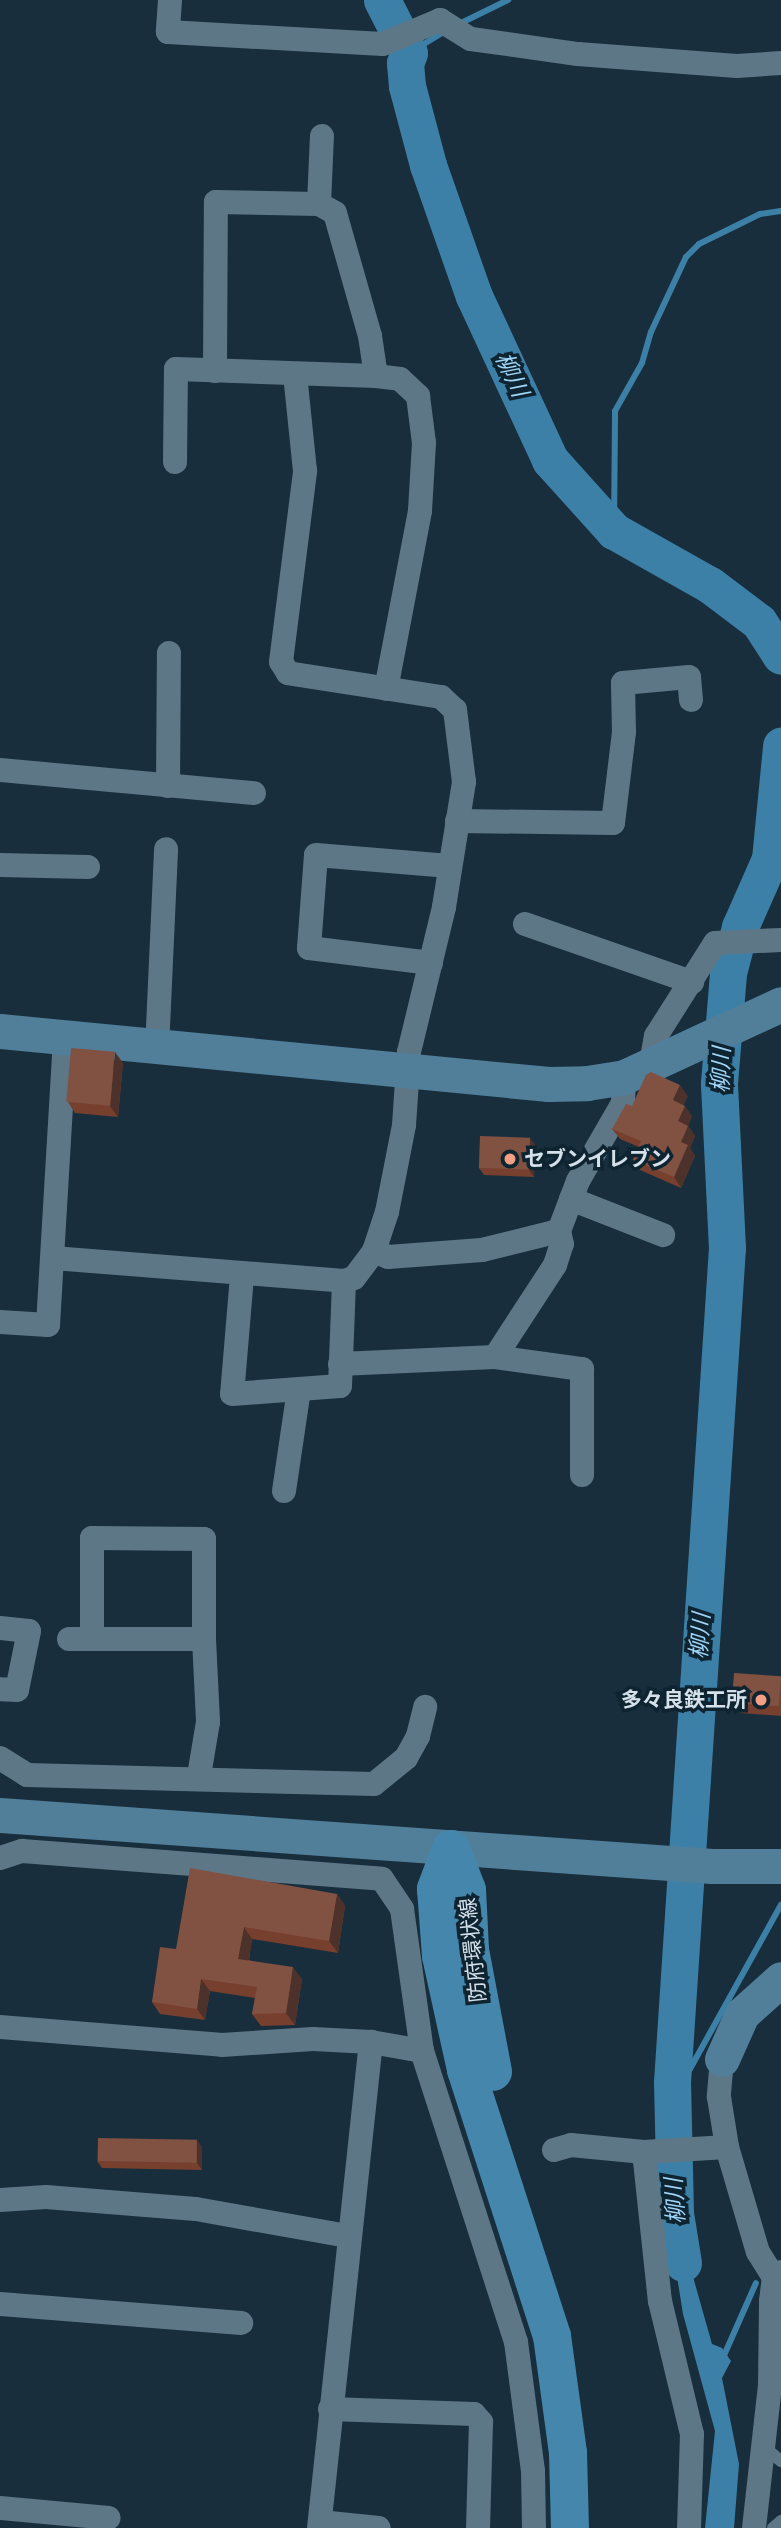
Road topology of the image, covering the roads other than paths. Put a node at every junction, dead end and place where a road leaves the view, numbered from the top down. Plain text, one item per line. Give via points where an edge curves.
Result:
1 (170, 0) edge
2 (444, 19) edge
3 (781, 63) edge
4 (322, 136) dead end
5 (319, 204) junction
6 (215, 371) junction
7 (295, 375) junction
8 (376, 376) junction
9 (175, 462) dead end
10 (169, 653) dead end
11 (386, 689) junction
12 (691, 700) dead end
13 (0, 769) edge
14 (168, 786) junction
15 (254, 793) dead end
16 (457, 821) junction
17 (166, 849) dead end
18 (0, 865) edge
19 (450, 866) junction
20 (88, 867) dead end
21 (525, 924) dead end
22 (769, 940) edge
23 (431, 963) junction
24 (692, 982) junction
25 (781, 1004) edge
26 (0, 1031) edge
27 (65, 1038) junction
28 (157, 1049) junction
29 (638, 1070) junction
30 (407, 1071) junction
31 (572, 1199) junction
32 (559, 1231) junction
33 (663, 1235) dead end
34 (374, 1251) junction
35 (53, 1258) junction
36 (242, 1276) junction
37 (344, 1282) junction
38 (0, 1322) edge
39 (495, 1357) junction
40 (340, 1364) junction
41 (299, 1389) junction
42 (582, 1475) dead end
43 (284, 1491) dead end
44 (0, 1628) edge
45 (204, 1639) junction
46 (0, 1689) edge
47 (425, 1707) dead end
48 (0, 1758) edge
49 (199, 1776) junction
50 (0, 1815) edge
51 (452, 1849) junction
52 (0, 1858) edge
53 (781, 1866) edge
54 (781, 1979) edge
55 (0, 2026) edge
56 (371, 2042) junction
57 (422, 2051) junction
58 (722, 2059) joint
59 (727, 2147) junction
60 (554, 2150) dead end
61 (648, 2152) junction
62 (0, 2200) edge
63 (348, 2236) junction
64 (778, 2275) edge
65 (0, 2304) edge
66 (241, 2323) dead end
67 (330, 2409) junction
68 (773, 2455) edge
69 (0, 2508) edge
70 (109, 2518) dead end
71 (781, 2521) edge
72 (319, 2525) edge
73 (379, 2528) edge
74 (478, 2528) edge
75 (534, 2528) edge
76 (570, 2528) edge
77 (594, 2528) edge
78 (689, 2528) edge
79 (754, 2528) edge
80 (773, 2528) edge

1 - 2 street via 168,32 383,44
2 - 3 street via 578,54 737,66
4 - 5 street
5 - 6 street via 216,202
5 - 8 street via 335,213 370,336
6 - 7 street
6 - 9 street via 176,369
7 - 8 street
7 - 11 street via 305,471 281,662 288,673
8 - 11 street via 400,379 418,396 424,443 420,511
10 - 14 street
11 - 16 street via 441,697 455,709 464,763
12 - 16 street via 689,677 623,683 624,732 613,823
13 - 14 street
14 - 15 street
16 - 19 street
17 - 28 street
18 - 20 street
19 - 23 street
19 - 23 street via 316,855 309,948
21 - 24 street
22 - 24 street via 715,943
23 - 30 street
24 - 29 street
25 - 29 street
26 - 27 street
27 - 28 street
27 - 35 street
28 - 30 street
29 - 30 street via 548,1084
29 - 31 street
30 - 34 street via 404,1125 387,1212
31 - 32 street
31 - 33 street
32 - 34 street via 482,1250 388,1257
32 - 39 street via 562,1244 555,1265
34 - 37 street via 354,1278
35 - 36 street
35 - 38 street via 48,1325
36 - 37 street
36 - 41 street via 232,1394
37 - 40 street
39 - 40 street
39 - 42 street via 582,1369
40 - 41 street via 340,1385
41 - 43 street
44 - 46 street via 29,1631 17,1690
45 - 45 street via 81,1639 92,1538 204,1539
45 - 49 street via 208,1722
47 - 49 street via 418,1735 405,1758 374,1784
48 - 49 street via 27,1775
50 - 51 street
51 - 53 street via 712,1866
51 - 76 main road, 防府環状線 via 436,1889 440,1956 466,2070 552,2336 564,2407
51 - 77 main road, 防府環状線 via 467,1890 470,1950 491,2066 577,2330 593,2450
52 - 57 street via 35,1852 382,1879 402,1909
54 - 58 street via 743,2014
55 - 56 street via 222,2045 313,2039
56 - 57 street
56 - 63 street
57 - 75 street via 516,2342 533,2471
58 - 59 street via 719,2097
59 - 61 street
59 - 64 street via 758,2252
60 - 61 street via 571,2145
61 - 78 street via 660,2301 692,2434
62 - 63 street via 46,2197 196,2209
63 - 67 street
64 - 68 street
65 - 66 street
67 - 72 street
67 - 74 street via 474,2414 481,2422
68 - 79 street
69 - 70 street
71 - 80 lane
72 - 73 street

